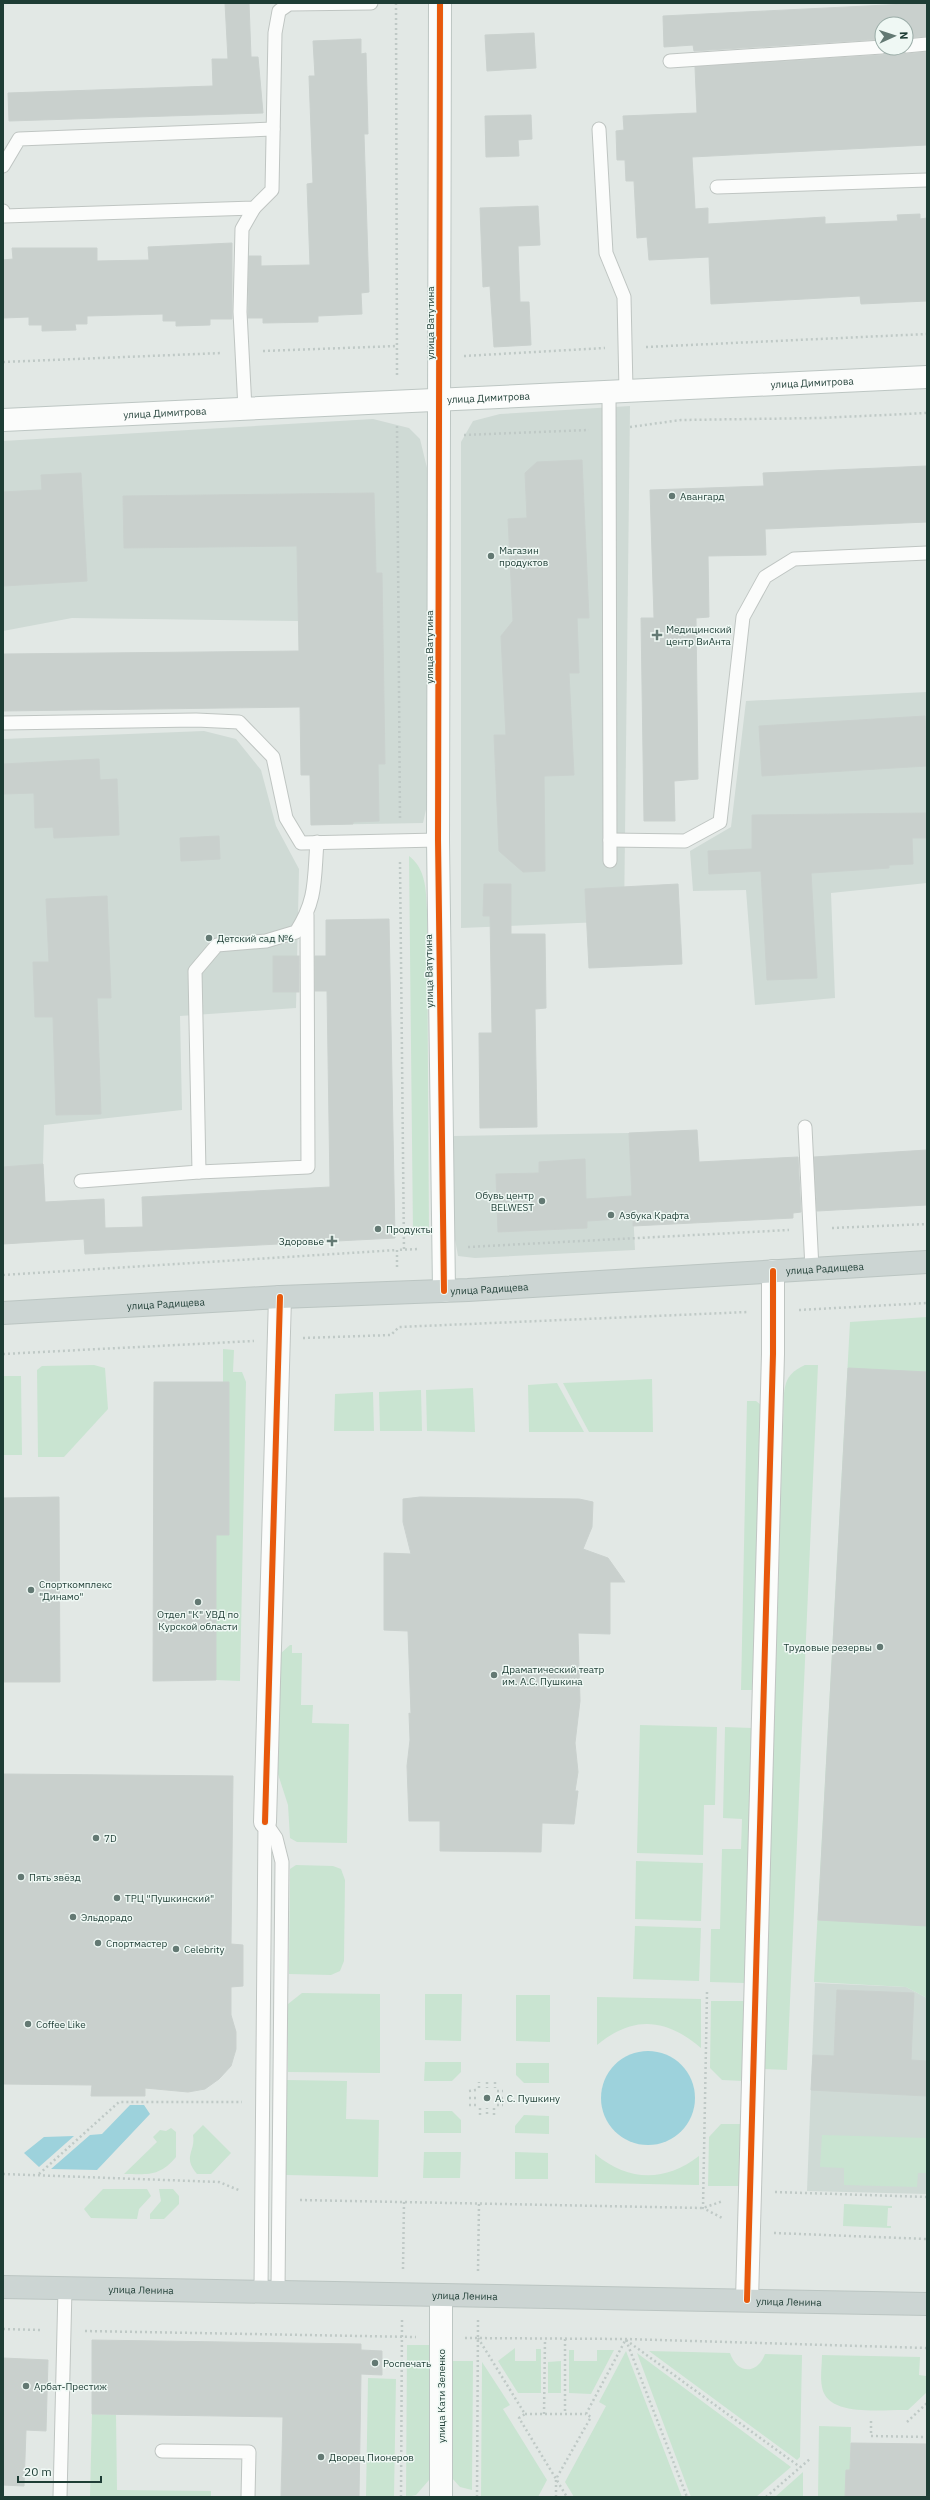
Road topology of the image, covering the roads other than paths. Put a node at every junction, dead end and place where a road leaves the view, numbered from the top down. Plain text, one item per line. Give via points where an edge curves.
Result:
1 (371, 3) edge
2 (440, 3) edge
3 (927, 44) edge
4 (914, 45) edge
5 (874, 48) edge
6 (670, 62) dead end
7 (273, 129) junction
8 (599, 129) dead end
9 (3, 166) edge
10 (927, 180) edge
11 (717, 187) dead end
12 (254, 208) junction
13 (3, 211) edge
14 (927, 377) edge
15 (618, 390) junction
16 (440, 399) junction
17 (245, 409) junction
18 (3, 420) edge
19 (927, 552) edge
20 (3, 723) edge
21 (438, 840) junction
22 (610, 840) junction
23 (317, 842) junction
24 (610, 861) dead end
25 (307, 915) junction
26 (805, 1127) dead end
27 (199, 1172) junction
28 (81, 1181) dead end
29 (927, 1262) edge
30 (812, 1269) junction
31 (773, 1271) junction
32 (444, 1291) junction
33 (280, 1297) junction
34 (3, 1313) edge
35 (265, 1822) junction
36 (3, 2287) edge
37 (65, 2288) junction
38 (270, 2291) junction
39 (441, 2295) junction
40 (747, 2300) junction
41 (927, 2304) edge
42 (162, 2451) dead end
43 (60, 2497) edge
44 (248, 2497) edge
45 (441, 2497) edge

1 - 7 lane via 289,4 279,11 275,33
2 - 16 street, улица Ватутина
3 - 4 lane
5 - 6 lane
7 - 9 lane via 19,139
7 - 12 lane via 272,190
8 - 15 lane via 606,253 624,297 625,346
10 - 11 lane
12 - 13 lane via 4,216
12 - 17 lane via 242,229 240,312
14 - 15 street, улица Димитрова
15 - 16 street, улица Димитрова
15 - 22 lane via 610,429
16 - 17 street, улица Димитрова
16 - 21 street, улица Ватутина
17 - 18 street, улица Димитрова
19 - 22 lane via 794,559 764,576 743,617 720,822 684,841
20 - 23 lane via 196,720 239,722 273,757 286,818 301,843
21 - 23 lane
21 - 32 street, улица Ватутина
22 - 24 lane
23 - 25 lane via 313,898
25 - 27 lane via 296,932 266,941 217,945 195,971
25 - 27 lane via 308,1167
26 - 30 lane
27 - 28 lane
29 - 30 main road, улица Радищева
30 - 31 main road, улица Радищева
31 - 32 main road, улица Радищева
31 - 40 street
32 - 33 main road, улица Радищева
33 - 34 main road, улица Радищева
33 - 35 street
35 - 38 lane via 262,2200
35 - 38 lane via 276,1838 282,1862 279,2200
36 - 37 main road, улица Ленина
37 - 38 main road, улица Ленина
37 - 43 lane
38 - 39 main road, улица Ленина
39 - 40 main road, улица Ленина
39 - 45 street, улица Кати Зеленко
40 - 41 main road, улица Ленина
42 - 44 lane via 249,2452

